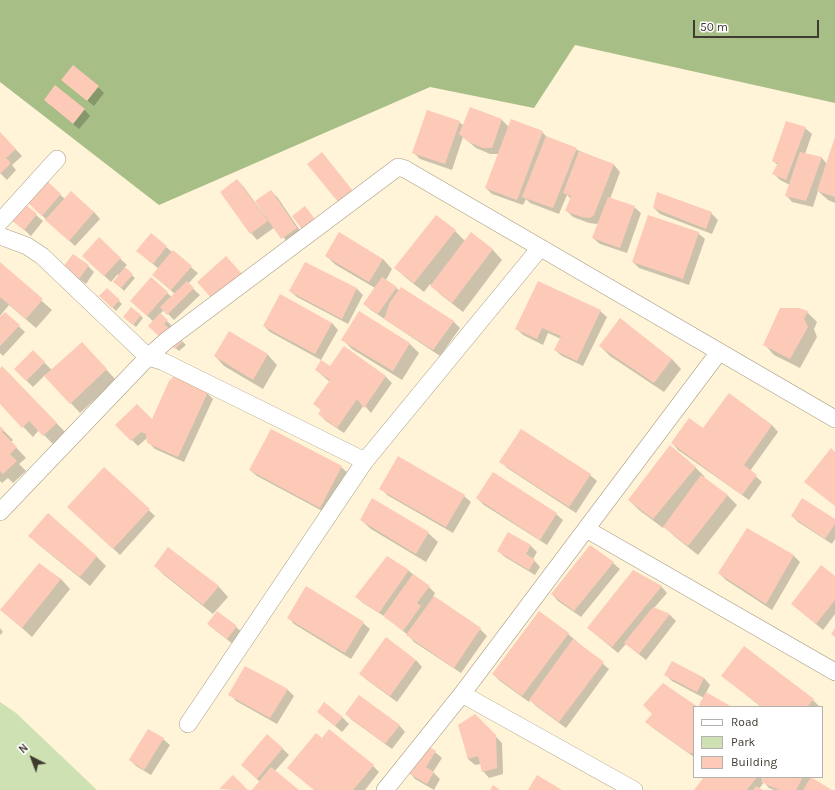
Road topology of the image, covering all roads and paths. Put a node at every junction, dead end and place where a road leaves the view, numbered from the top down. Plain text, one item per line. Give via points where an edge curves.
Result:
1 (57, 159) dead end
2 (0, 222) edge
3 (0, 236) edge
4 (540, 248) junction
5 (720, 352) junction
6 (148, 357) junction
7 (835, 419) edge
8 (365, 461) junction
9 (0, 512) edge
10 (586, 529) junction
11 (835, 672) edge
12 (462, 694) junction
13 (188, 724) dead end
14 (385, 790) edge
15 (634, 790) edge

1 - 2 street
3 - 6 street via 27,246 42,256
4 - 5 street
4 - 6 street via 406,169 398,167
4 - 8 street
5 - 7 street
5 - 10 street
6 - 8 street via 164,362
6 - 9 street
8 - 13 street
10 - 11 street
10 - 12 street
12 - 14 street
12 - 15 street

